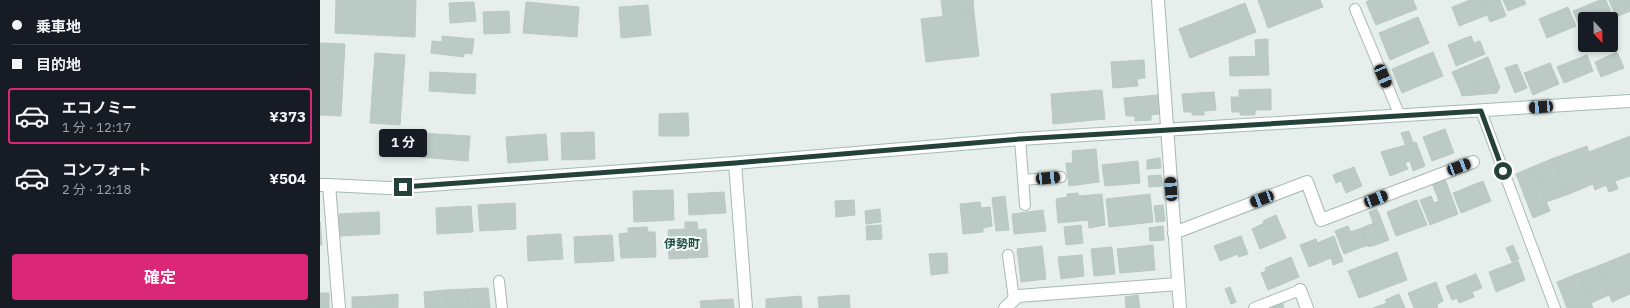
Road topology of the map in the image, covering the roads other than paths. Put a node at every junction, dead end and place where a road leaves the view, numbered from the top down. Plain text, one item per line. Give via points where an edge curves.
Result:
1 (1158, 0) edge
2 (1355, 9) dead end
3 (1630, 101) edge
4 (1481, 111) junction
5 (1400, 116) junction
6 (1167, 130) junction
7 (1020, 139) junction
8 (1473, 162) dead end
9 (735, 163) junction
10 (1061, 177) dead end
11 (1023, 180) junction
12 (325, 185) edge
13 (1025, 205) dead end
14 (1174, 233) junction
15 (1008, 255) dead end
16 (499, 281) dead end
17 (1178, 284) junction
18 (1300, 290) joint
19 (1010, 304) edge
20 (338, 308) edge
21 (502, 308) edge
22 (746, 308) edge
23 (1180, 308) edge
24 (1254, 308) edge
25 (1307, 308) edge
26 (1555, 308) edge

1 - 6 street
2 - 5 lane
3 - 4 street
4 - 5 street
4 - 26 lane
5 - 6 street
6 - 7 street
6 - 14 street
7 - 9 street
7 - 11 lane
8 - 14 street via 1321,220 1307,182
9 - 12 street via 388,188
9 - 22 street
10 - 11 lane
11 - 13 lane
12 - 20 street
14 - 17 street
15 - 19 lane
16 - 21 lane
17 - 19 street via 1018,296
17 - 23 street
18 - 24 lane
18 - 25 street

